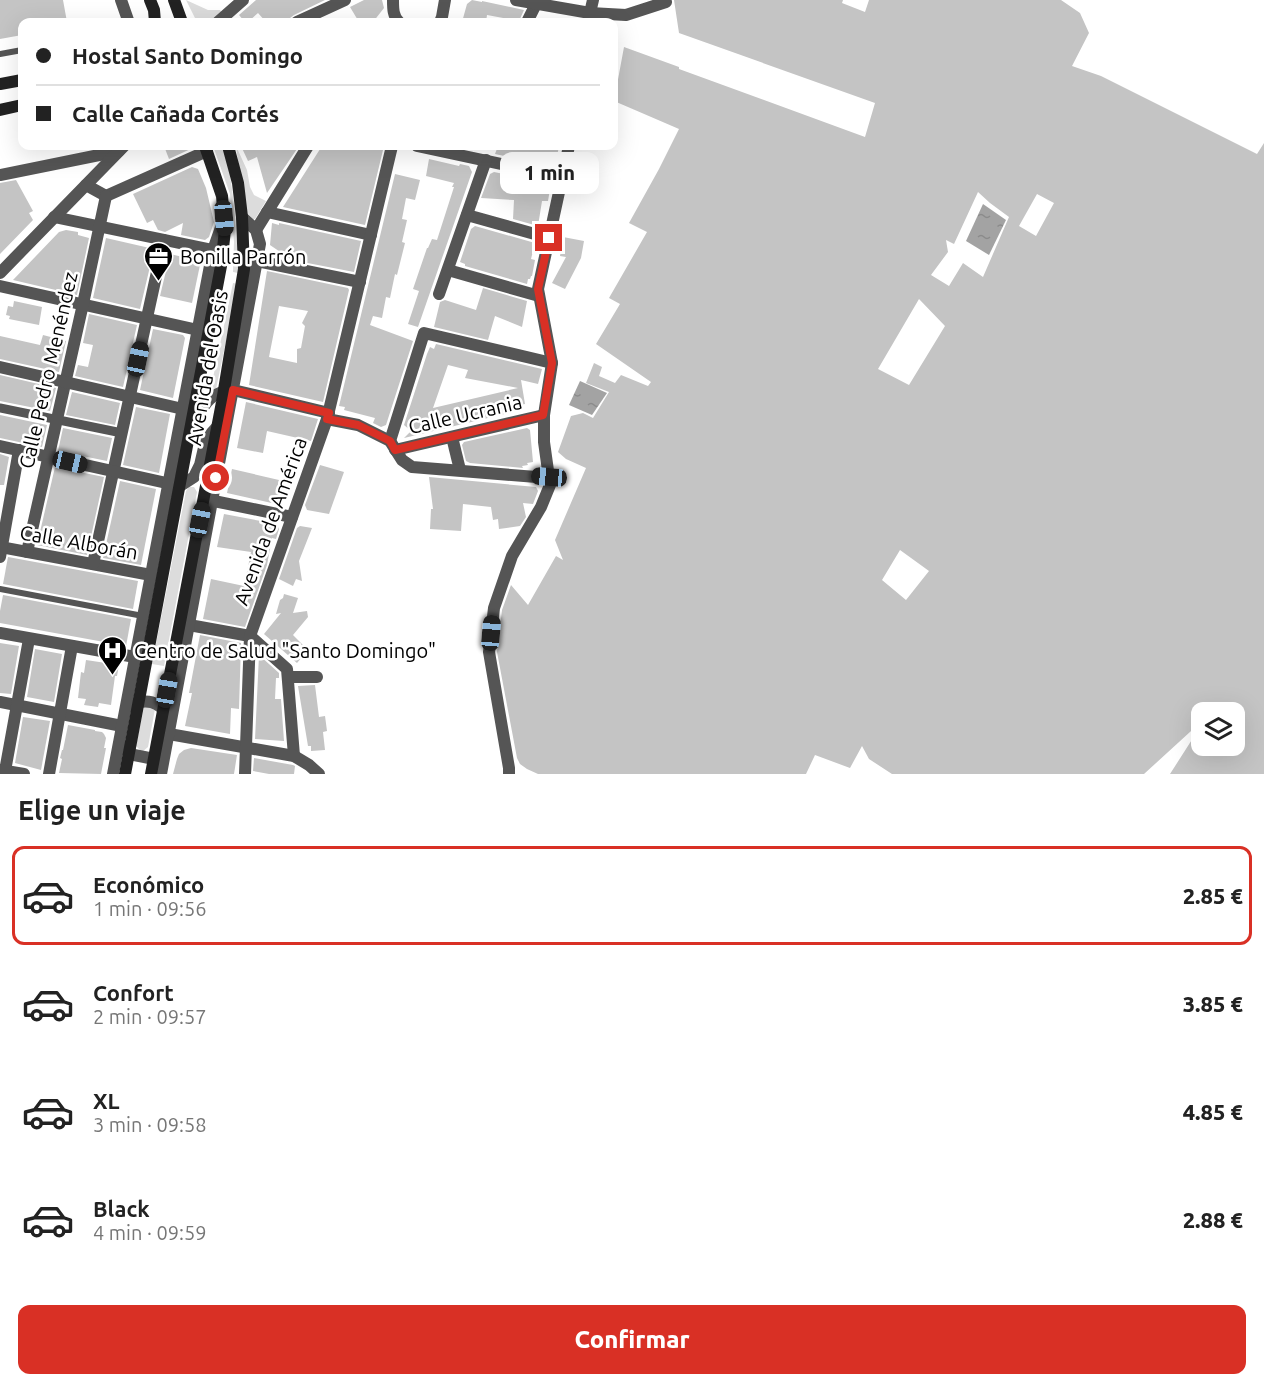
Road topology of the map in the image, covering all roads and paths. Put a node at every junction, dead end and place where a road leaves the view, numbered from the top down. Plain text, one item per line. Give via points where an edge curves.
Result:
1 (121, 0) edge
2 (174, 0) edge
3 (243, 0) edge
4 (345, 0) edge
5 (393, 0) edge
6 (445, 0) edge
7 (593, 0) edge
8 (525, 1) edge
9 (666, 2) dead end
10 (127, 18) edge
11 (181, 18) edge
12 (223, 18) edge
13 (306, 18) edge
14 (393, 18) edge
15 (442, 18) edge
16 (527, 18) edge
17 (589, 18) edge
18 (18, 51) edge
19 (0, 54) edge
20 (18, 81) edge
21 (0, 84) edge
22 (18, 106) edge
23 (0, 110) edge
24 (113, 150) edge
25 (120, 150) edge
26 (202, 150) edge
27 (207, 150) edge
28 (229, 150) edge
29 (306, 150) edge
30 (392, 150) edge
31 (462, 150) edge
32 (568, 150) edge
33 (486, 160) junction
34 (0, 174) edge
35 (562, 177) junction
36 (86, 185) junction
37 (106, 196) junction
38 (267, 212) junction
39 (467, 215) junction
40 (54, 217) junction
41 (242, 217) junction
42 (224, 218) junction
43 (100, 227) junction
44 (256, 230) junction
45 (371, 235) junction
46 (549, 238) junction
47 (164, 240) junction
48 (213, 250) junction
49 (257, 261) junction
50 (244, 269) junction
51 (448, 270) junction
52 (0, 273) edge
53 (360, 282) junction
54 (0, 286) edge
55 (439, 294) dead end
56 (539, 296) junction
57 (83, 304) junction
58 (147, 319) junction
59 (198, 330) junction
60 (552, 363) junction
61 (0, 367) edge
62 (66, 382) junction
63 (229, 390) junction
64 (130, 396) junction
65 (0, 408) edge
66 (183, 409) junction
67 (543, 415) junction
68 (328, 416) junction
69 (57, 420) junction
70 (217, 427) junction
71 (190, 429) junction
72 (122, 433) junction
73 (452, 437) junction
74 (393, 445) junction
75 (0, 446) edge
76 (19, 450) junction
77 (49, 457) junction
78 (460, 470) junction
79 (113, 471) junction
80 (550, 481) junction
81 (174, 485) junction
82 (208, 500) junction
83 (292, 517) junction
84 (1, 551) edge
85 (27, 552) junction
86 (93, 564) junction
87 (151, 575) junction
88 (0, 589) edge
89 (143, 616) junction
90 (189, 625) junction
91 (0, 633) edge
92 (250, 636) junction
93 (29, 639) junction
94 (72, 646) junction
95 (135, 657) junction
96 (288, 677) junction
97 (317, 677) dead end
98 (139, 701) junction
99 (0, 702) edge
100 (17, 706) junction
101 (126, 706) junction
102 (164, 709) junction
103 (60, 714) junction
104 (171, 720) junction
105 (122, 726) junction
106 (169, 734) junction
107 (120, 740) junction
108 (247, 747) junction
109 (165, 751) junction
110 (129, 754) junction
111 (294, 756) junction
112 (154, 759) junction
113 (2, 770) edge
114 (24, 774) edge
115 (49, 774) edge
116 (113, 774) edge
117 (125, 774) edge
118 (151, 774) edge
119 (161, 774) edge
120 (245, 774) edge
121 (319, 774) edge
122 (508, 774) edge

1 - 10 street
2 - 11 main road
3 - 12 street
4 - 13 street
5 - 14 street
6 - 15 street
7 - 17 street
8 - 16 street
8 - 17 street
9 - 17 street via 626,15
18 - 19 lane
20 - 21 main road
22 - 23 main road
24 - 34 street
25 - 36 street
26 - 37 street
27 - 42 main road, Avenida del Oasis via 222,196
28 - 41 main road, Avenida del Oasis
29 - 38 street
30 - 45 street, Avenida de América
31 - 33 street
32 - 35 street
33 - 35 street
33 - 39 street
35 - 46 street
36 - 37 street
36 - 40 street
37 - 43 street, Calle Pedro Menéndez
38 - 44 street
38 - 45 street
39 - 46 street
39 - 51 street
40 - 43 street
40 - 52 street
41 - 44 street
41 - 50 main road, Avenida del Oasis
42 - 48 street, Avenida del Oasis
42 - 71 main road, Avenida del Oasis via 221,266
43 - 47 street
43 - 57 street, Calle Pedro Menéndez
44 - 49 street, Avenida del Oasis via 260,244
45 - 53 street, Avenida de América
46 - 56 street
47 - 48 street
47 - 58 street
48 - 59 street, Avenida del Oasis
49 - 50 street
49 - 53 street
49 - 63 street, Avenida del Oasis
50 - 63 main road, Avenida del Oasis
51 - 55 street
51 - 56 street
53 - 68 street, Avenida de América
54 - 57 street
56 - 60 street
57 - 58 street
57 - 62 street, Calle Pedro Menéndez
58 - 59 street
58 - 64 street
59 - 66 street, Avenida del Oasis
60 - 67 street
60 - 74 street via 424,333
61 - 62 street
62 - 64 street
62 - 69 street, Calle Pedro Menéndez
63 - 68 street
63 - 70 main road, Avenida del Oasis
63 - 71 street via 210,397
63 - 82 street, Avenida del Oasis
64 - 66 street
64 - 72 street
65 - 69 street
66 - 81 street, Avenida del Oasis
67 - 73 street, Calle Ucrania
67 - 80 street
68 - 74 street via 358,425
68 - 83 street, Avenida de América
69 - 72 street
69 - 77 street, Calle Pedro Menéndez
70 - 81 street via 206,439 194,477
70 - 82 main road, Avenida del Oasis
71 - 81 main road, Avenida del Oasis
72 - 79 street
73 - 74 street, Calle Ucrania
73 - 78 street
74 - 78 street via 412,467
75 - 76 street
76 - 77 street
76 - 84 street
77 - 79 street
77 - 85 street, Calle Pedro Menéndez
78 - 80 street
79 - 81 street
79 - 86 street
80 - 122 street via 541,507 512,556 494,608 489,652
81 - 87 street, Avenida del Oasis
81 - 98 main road, Avenida del Oasis
82 - 83 street
82 - 90 street, Avenida del Oasis
82 - 102 main road, Avenida del Oasis
83 - 92 street, Avenida de América
84 - 85 street, Calle Alborán
85 - 86 street, Calle Alborán
86 - 87 street, Calle Alborán
87 - 89 street, Avenida del Oasis
88 - 89 lane
89 - 95 street, Avenida del Oasis
90 - 92 street
90 - 104 street, Avenida del Oasis
91 - 93 street
92 - 96 street via 287,669
92 - 108 street, Avenida de América
93 - 94 street
93 - 100 street
94 - 95 street
94 - 103 street
95 - 101 street, Avenida del Oasis
96 - 97 street
96 - 111 street
98 - 101 street
98 - 102 street via 154,702
98 - 110 main road, Avenida del Oasis
99 - 100 street
100 - 103 street
100 - 113 street
101 - 105 street, Avenida del Oasis
102 - 104 street
102 - 112 main road, Avenida del Oasis
103 - 105 street
103 - 115 street
104 - 106 street, Avenida del Oasis
105 - 107 street, Avenida del Oasis
106 - 108 street
106 - 109 street, Avenida del Oasis
107 - 110 street
107 - 116 street, Avenida del Oasis
108 - 111 street
108 - 120 street, Avenida de América
109 - 112 street
109 - 119 street, Avenida del Oasis
110 - 112 street
110 - 117 main road, Avenida del Oasis
111 - 121 street
112 - 118 main road, Avenida del Oasis
113 - 114 street

